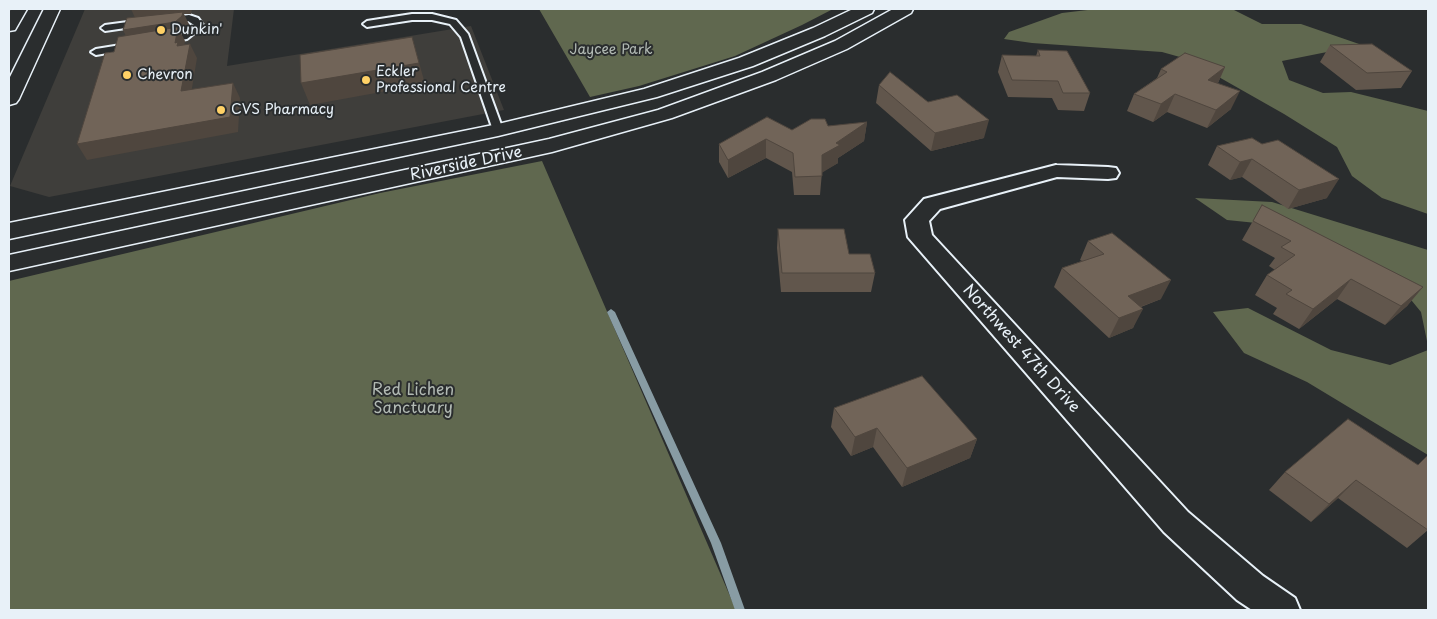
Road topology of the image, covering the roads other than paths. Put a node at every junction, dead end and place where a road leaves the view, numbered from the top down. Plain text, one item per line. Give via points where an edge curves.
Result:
1 (19, 9) edge
2 (52, 9) edge
3 (866, 9) edge
4 (905, 9) edge
5 (162, 21) edge
6 (152, 22) edge
7 (367, 24) dead end
8 (9, 26) edge
9 (105, 28) dead end
10 (157, 42) edge
11 (139, 45) edge
12 (96, 52) dead end
13 (9, 99) edge
14 (498, 130) junction
15 (1108, 173) dead end
16 (9, 231) edge
17 (9, 263) edge
18 (1282, 610) edge

1 - 8 street
2 - 13 street
3 - 14 street, Riverside Drive via 746,62 650,93
4 - 17 street, Riverside Drive via 841,45 769,76 665,114 552,145
5 - 10 lane via 189,18 199,25 184,37
6 - 9 lane
7 - 14 lane via 412,17 453,22 465,36
11 - 12 lane
14 - 16 street, Riverside Drive
15 - 18 street, Northwest 47th Drive via 1056,171 932,204 917,220 920,237 1176,522 1250,588

